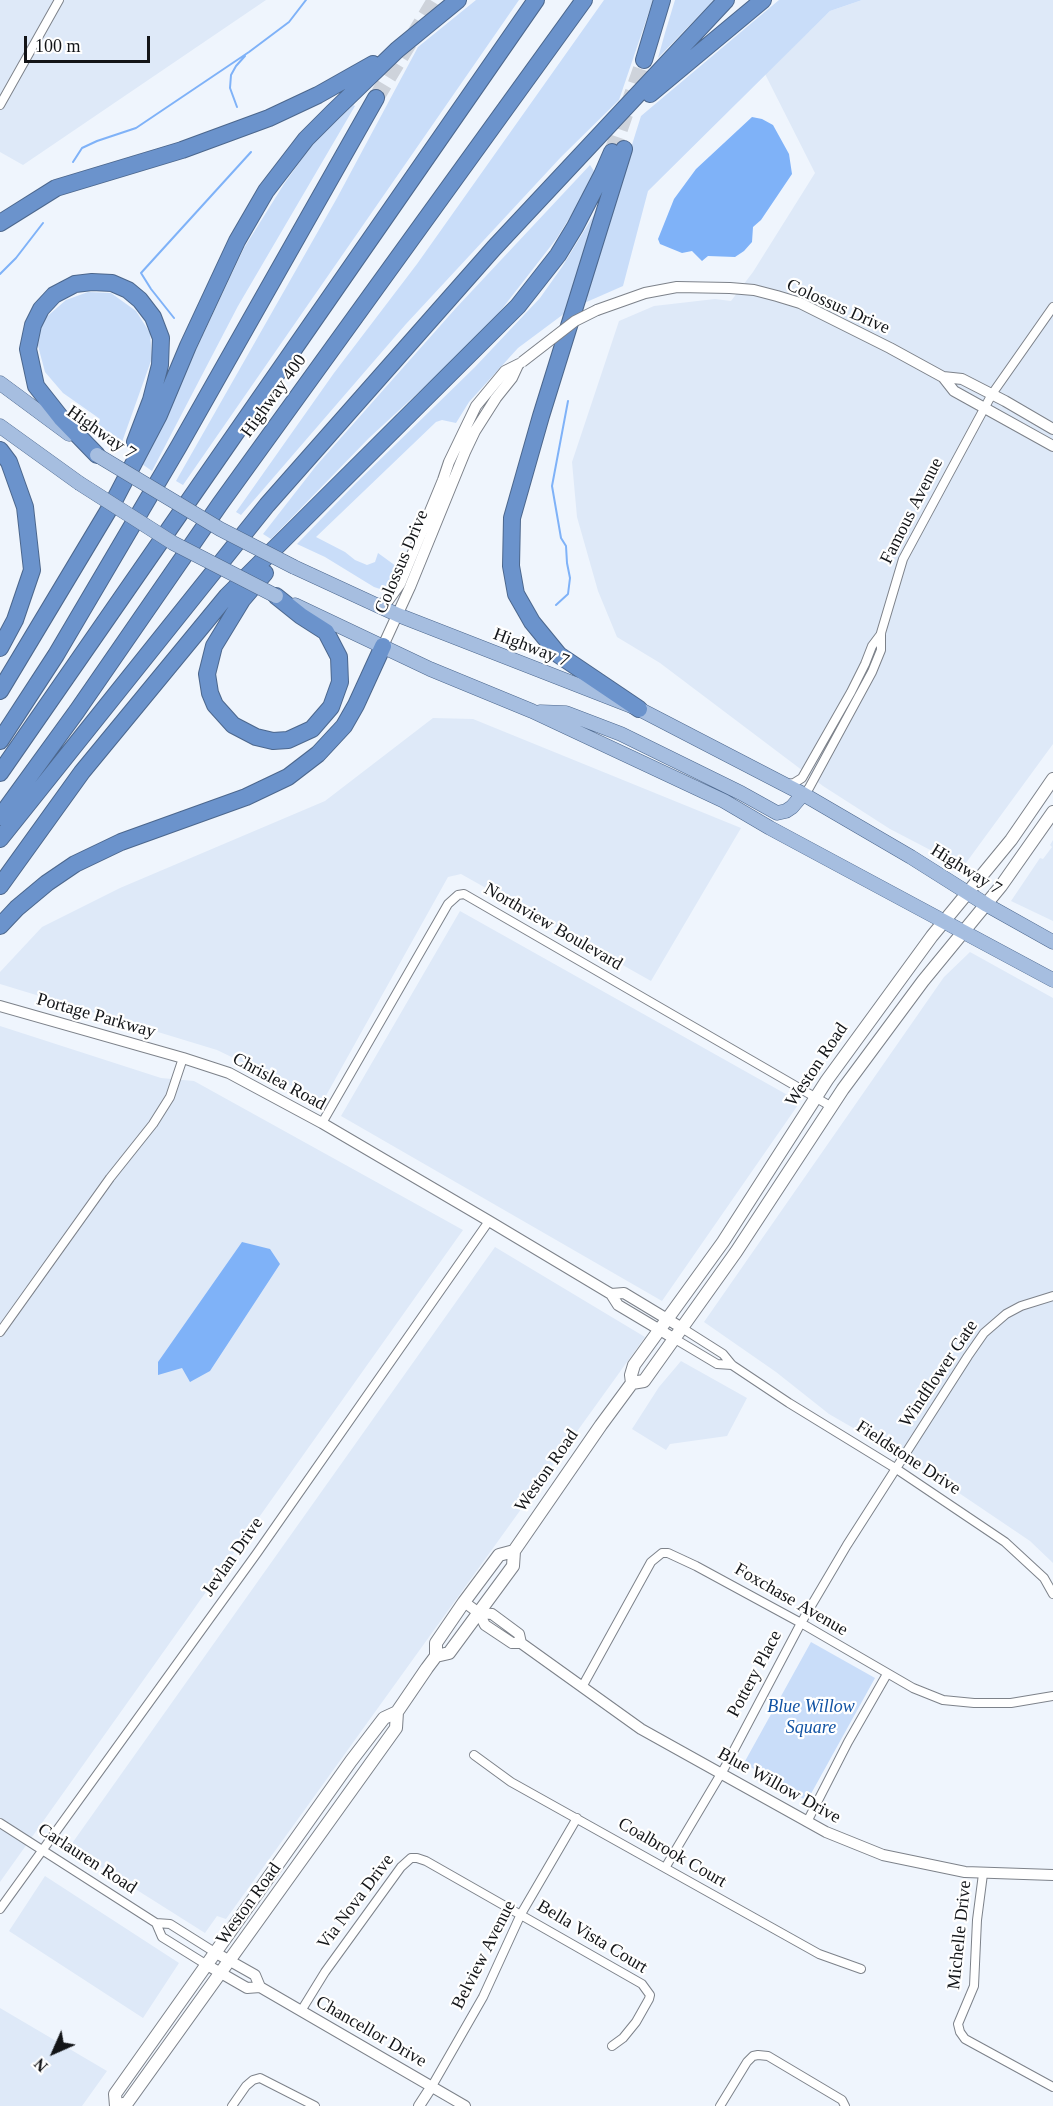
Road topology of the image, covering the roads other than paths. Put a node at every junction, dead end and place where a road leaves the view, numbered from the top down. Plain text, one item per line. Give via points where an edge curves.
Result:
1 (59, 0) edge
2 (458, 0) edge
3 (536, 0) edge
4 (584, 0) edge
5 (662, 0) edge
6 (726, 0) edge
7 (763, 0) edge
8 (397, 50) junction
9 (644, 60) tunnel mouth
10 (376, 98) tunnel mouth
11 (0, 105) edge
12 (597, 140) junction
13 (0, 223) edge
14 (1053, 307) edge
15 (943, 377) junction
16 (0, 383) edge
17 (992, 394) junction
18 (984, 407) junction
19 (0, 426) edge
20 (1053, 429) edge
21 (1053, 446) edge
22 (0, 450) edge
23 (97, 455) junction
24 (114, 501) junction
25 (299, 523) junction
26 (405, 585) junction
27 (276, 596) junction
28 (377, 605) junction
29 (398, 615) junction
30 (881, 633) junction
31 (383, 646) junction
32 (0, 648) edge
33 (0, 691) edge
34 (639, 709) junction
35 (532, 711) junction
36 (0, 741) edge
37 (0, 773) edge
38 (1053, 779) edge
39 (784, 784) junction
40 (803, 794) junction
41 (1053, 812) edge
42 (0, 817) edge
43 (0, 839) edge
44 (0, 886) edge
45 (968, 893) junction
46 (987, 905) junction
47 (945, 921) junction
48 (0, 926) edge
49 (965, 931) junction
50 (1053, 942) edge
51 (1053, 980) edge
52 (0, 1006) edge
53 (183, 1058) junction
54 (816, 1098) junction
55 (832, 1107) junction
56 (322, 1123) junction
57 (489, 1221) junction
58 (1053, 1296) edge
59 (662, 1324) junction
60 (0, 1332) edge
61 (678, 1333) junction
62 (732, 1365) junction
63 (632, 1383) junction
64 (896, 1468) junction
65 (514, 1551) junction
66 (1053, 1594) edge
67 (464, 1602) junction
68 (479, 1613) junction
69 (801, 1623) junction
70 (436, 1656) junction
71 (887, 1674) junction
72 (582, 1687) junction
73 (1053, 1696) edge
74 (397, 1712) junction
75 (474, 1755) dead end
76 (720, 1773) junction
77 (577, 1818) junction
78 (0, 1822) edge
79 (807, 1822) junction
80 (42, 1850) junction
81 (665, 1868) junction
82 (983, 1874) junction
83 (1053, 1875) edge
84 (0, 1909) edge
85 (521, 1914) junction
86 (156, 1923) junction
87 (216, 1953) junction
88 (230, 1960) junction
89 (207, 1965) junction
90 (861, 1969) dead end
91 (221, 1972) junction
92 (260, 1987) junction
93 (302, 2011) junction
94 (612, 2046) dead end
95 (432, 2086) junction
96 (1053, 2087) edge
97 (116, 2106) edge
98 (232, 2106) edge
99 (315, 2106) edge
100 (419, 2106) edge
101 (465, 2106) edge
102 (720, 2106) edge
103 (845, 2106) edge

1 - 11 street
2 - 8 highway
3 - 37 highway, Highway 400
4 - 42 highway, Highway 400 via 220,504
5 - 9 highway
6 - 12 highway
7 - 12 highway
8 - 13 highway via 269,118 182,150 56,188
8 - 24 highway via 306,138 266,191 237,241 159,415
10 - 36 highway via 174,456 56,656
12 - 43 highway via 494,248 267,505
14 - 17 street
15 - 17 street, Colossus Drive via 962,379
15 - 18 street, Colossus Drive via 954,391
15 - 26 street, Colossus Drive, bridge via 808,307 754,291 677,287 645,293 597,310 575,321 520,363 475,431
16 - 23 main road, Highway 7
17 - 18 street
17 - 20 street, Colossus Drive
18 - 21 street, Colossus Drive
18 - 30 street, Famous Avenue via 903,560
19 - 27 main road, bridge via 173,543
22 - 32 highway via 9,462 25,507 32,570 15,620
23 - 24 highway via 36,386 28,349 33,325 54,295 75,284 92,282 112,283 128,290 153,317 161,338 160,365 151,400 115,484
23 - 28 main road, Highway 7, bridge via 210,523
24 - 33 highway
25 - 27 highway via 293,540 242,600 214,646 207,674 210,693 232,725 273,741 288,740 312,729 331,707 340,682 339,657 326,632
25 - 34 highway via 518,306 558,255 618,150 512,518 511,566 516,594 532,622 559,655
25 - 44 highway via 227,596 173,660 82,771
26 - 28 street, Colossus Drive via 387,602
26 - 29 street, Colossus Drive
27 - 31 main road
28 - 29 main road, Highway 7
29 - 31 street, Colossus Drive
29 - 34 main road, Highway 7
30 - 39 street, Famous Avenue via 802,778
30 - 40 street, Famous Avenue via 881,650 872,672
31 - 35 main road
31 - 48 highway via 344,726 318,754 288,777 75,864 24,901
34 - 39 main road, Highway 7
35 - 40 main road via 566,712 621,734 777,813 792,807
35 - 47 main road via 724,801
38 - 45 main road, Weston Road
39 - 40 main road, Highway 7
40 - 45 main road, Highway 7
41 - 46 main road, Weston Road
45 - 46 main road, Highway 7
45 - 47 main road, Weston Road
46 - 49 main road, Weston Road
46 - 50 main road, Highway 7
47 - 49 main road
47 - 54 main road, Weston Road
49 - 51 main road
49 - 55 main road, Weston Road via 923,981
52 - 53 street, Portage Parkway
53 - 56 street, Chrislea Road via 229,1073
53 - 60 street via 170,1097 153,1124
54 - 55 street, Northview Boulevard
54 - 56 street, Northview Boulevard via 464,894 448,904
54 - 59 main road, Weston Road via 723,1242
55 - 61 main road, Weston Road
56 - 57 street, Chrislea Road
57 - 59 street, Chrislea Road via 610,1294 624,1293
57 - 80 street, Jevlan Drive
58 - 64 street, Windflower Gate via 1006,1314 984,1333
59 - 61 street, Fieldstone Drive
59 - 63 main road, Weston Road via 634,1365
61 - 62 street, Fieldstone Drive via 723,1354
61 - 62 street, Fieldstone Drive via 717,1364
61 - 63 main road, Weston Road via 644,1381
62 - 64 street, Fieldstone Drive
63 - 65 main road, Weston Road
64 - 66 street, Fieldstone Drive via 1005,1542 1044,1578
64 - 69 street, Pottery Place
65 - 67 main road, Weston Road via 499,1556
65 - 68 main road, Weston Road via 513,1566
67 - 68 street, Blue Willow Drive
67 - 70 main road, Weston Road via 436,1643
68 - 70 main road, Weston Road via 449,1653
68 - 72 street, Blue Willow Drive via 485,1625 512,1644 521,1643
69 - 71 street, Foxchase Avenue
69 - 72 street, Foxchase Avenue via 686,1560 662,1553 651,1562
69 - 76 street, Pottery Place
70 - 74 main road, Weston Road
71 - 73 street, Foxchase Avenue via 943,1700 1011,1703
71 - 79 street
72 - 76 street, Blue Willow Drive via 641,1729
74 - 87 main road, Weston Road via 384,1718
74 - 88 main road, Weston Road via 396,1728
75 - 77 street, Coalbrook Court via 511,1782
76 - 79 street, Blue Willow Drive
76 - 81 street, Pottery Place
77 - 81 street, Coalbrook Court
77 - 85 street, Belview Avenue
78 - 80 street, Carlauren Road
79 - 82 street, Blue Willow Drive via 884,1855
80 - 84 street, Jevlan Drive
80 - 86 street, Carlauren Road
81 - 90 street, Coalbrook Court via 819,1954
82 - 83 street, Blue Willow Drive
82 - 96 street, Michelle Drive via 974,1986 958,2024 960,2032 965,2039
85 - 93 street, Via Nova Drive via 426,1861 411,1858 400,1867 332,1962
85 - 94 street, Bella Vista Court via 648,1991 649,1999 636,2022
85 - 95 street, Belview Avenue via 483,1997
86 - 87 street, Carlauren Road via 170,1923
86 - 89 street, Carlauren Road via 162,1937
87 - 88 street, Carlauren Road
87 - 89 main road, Weston Road
88 - 91 main road, Weston Road
88 - 92 street, Chancellor Drive via 255,1975
89 - 91 street, Carlauren Road
89 - 97 main road, Weston Road via 115,2094
91 - 92 street, Chancellor Drive via 247,1988
91 - 97 main road, Weston Road via 128,2103
92 - 93 street, Chancellor Drive
93 - 95 street, Chancellor Drive
95 - 100 street, Belview Avenue
95 - 101 street, Chancellor Drive
98 - 99 street via 246,2086 260,2078
102 - 103 street via 743,2068 758,2055 768,2056 842,2100

